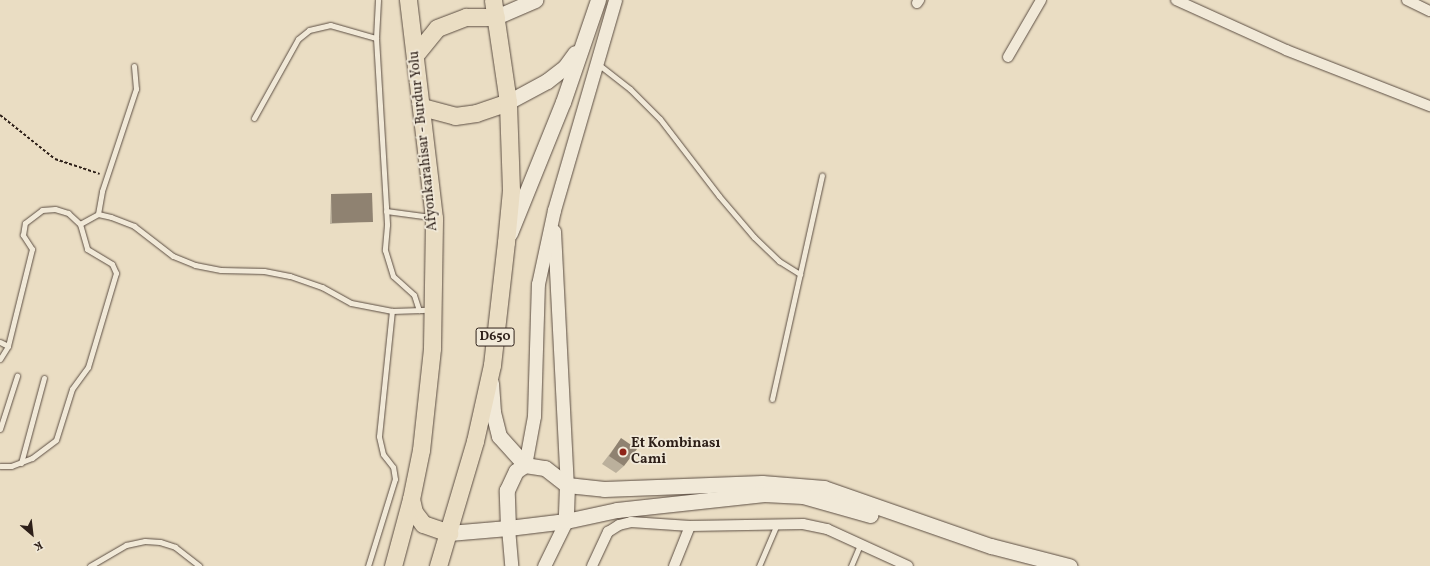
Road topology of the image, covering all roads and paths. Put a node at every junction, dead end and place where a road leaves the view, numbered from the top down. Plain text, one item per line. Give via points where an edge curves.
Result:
1 (378, 0) edge
2 (408, 0) edge
3 (493, 0) edge
4 (535, 0) edge
5 (598, 0) edge
6 (615, 0) edge
7 (1041, 0) edge
8 (1176, 0) edge
9 (1407, 0) edge
10 (1430, 11) edge
11 (496, 17) junction
12 (376, 38) junction
13 (581, 44) junction
14 (416, 54) junction
15 (1008, 58) dead end
16 (597, 63) junction
17 (134, 66) dead end
18 (508, 102) junction
19 (1430, 106) edge
20 (422, 107) junction
21 (0, 115) edge
22 (254, 118) dead end
23 (107, 175) junction
24 (822, 176) dead end
25 (554, 210) junction
26 (386, 211) junction
27 (98, 214) junction
28 (434, 218) junction
29 (80, 224) junction
30 (506, 242) junction
31 (800, 274) junction
32 (426, 310) junction
33 (392, 311) junction
34 (0, 342) edge
35 (8, 346) junction
36 (0, 359) edge
37 (490, 373) junction
38 (17, 376) dead end
39 (44, 378) dead end
40 (772, 399) dead end
41 (0, 429) edge
42 (21, 462) junction
43 (525, 465) junction
44 (0, 466) edge
45 (568, 485) junction
46 (412, 499) junction
47 (566, 521) junction
48 (777, 523) junction
49 (690, 526) junction
50 (508, 528) junction
51 (449, 533) junction
52 (860, 545) junction
53 (90, 566) edge
54 (199, 566) edge
55 (368, 566) edge
56 (392, 566) edge
57 (438, 566) edge
58 (511, 566) edge
59 (544, 566) edge
60 (592, 566) edge
61 (674, 566) edge
62 (759, 566) edge
63 (851, 566) edge
64 (908, 566) edge
65 (1026, 566) edge
66 (1069, 566) edge

1 - 12 lane
2 - 14 highway, Afyonkarahisar - Burdur Yolu
3 - 11 highway, D650
4 - 11 main road
5 - 13 main road
6 - 16 street
7 - 15 street
8 - 19 street via 1286,50
9 - 10 street
11 - 14 highway via 466,17 437,28
11 - 18 highway, D650
12 - 22 lane via 330,24 308,30 298,39
12 - 26 lane
13 - 18 main road via 565,67 547,81
13 - 30 main road via 563,102
14 - 20 highway, Afyonkarahisar - Burdur Yolu
16 - 25 street
16 - 31 lane via 630,89 660,118 719,196 754,237 779,261
17 - 23 lane via 136,89
18 - 20 highway via 476,113 455,116
18 - 30 highway, D650 via 511,190
20 - 28 highway, Afyonkarahisar - Burdur Yolu
21 - 23 path via 55,159
23 - 27 lane
24 - 31 lane
25 - 43 street via 538,284 534,416
25 - 45 street
26 - 28 lane
26 - 32 lane via 387,260 393,276
27 - 29 lane
27 - 33 lane via 134,226 173,256 195,264 221,270 264,271 290,276 322,287 351,303
28 - 32 highway, Afyonkarahisar - Burdur Yolu
29 - 35 lane via 68,212 55,208 42,210 25,223 23,235 32,250
29 - 42 lane via 87,249 112,264 116,273 88,367 72,389 56,440 38,455
30 - 37 highway, D650
31 - 40 lane
32 - 33 lane
32 - 46 highway, Afyonkarahisar - Burdur Yolu via 432,348 422,442
33 - 55 lane via 379,436 383,454 393,467 395,479
34 - 35 lane
35 - 36 lane
37 - 43 main road via 493,412 499,436
37 - 51 highway, D650 via 475,441
38 - 41 lane
39 - 42 lane
42 - 44 lane
43 - 45 main road via 545,468
43 - 50 main road via 516,471 507,490
45 - 47 main road
45 - 66 main road via 604,489 762,483 824,488 991,546
46 - 51 highway via 414,512 423,524
46 - 56 highway, Afyonkarahisar - Burdur Yolu
47 - 50 main road
47 - 59 street
47 - 65 main road via 617,510 764,494 803,496 855,509 983,554
48 - 49 street
48 - 52 street via 803,524 827,529
48 - 62 lane
49 - 60 street via 630,522 619,525 603,538
49 - 61 street
50 - 51 main road
50 - 58 street
51 - 57 highway, D650
52 - 63 lane
52 - 64 street
53 - 54 lane via 126,545 145,541 175,547

